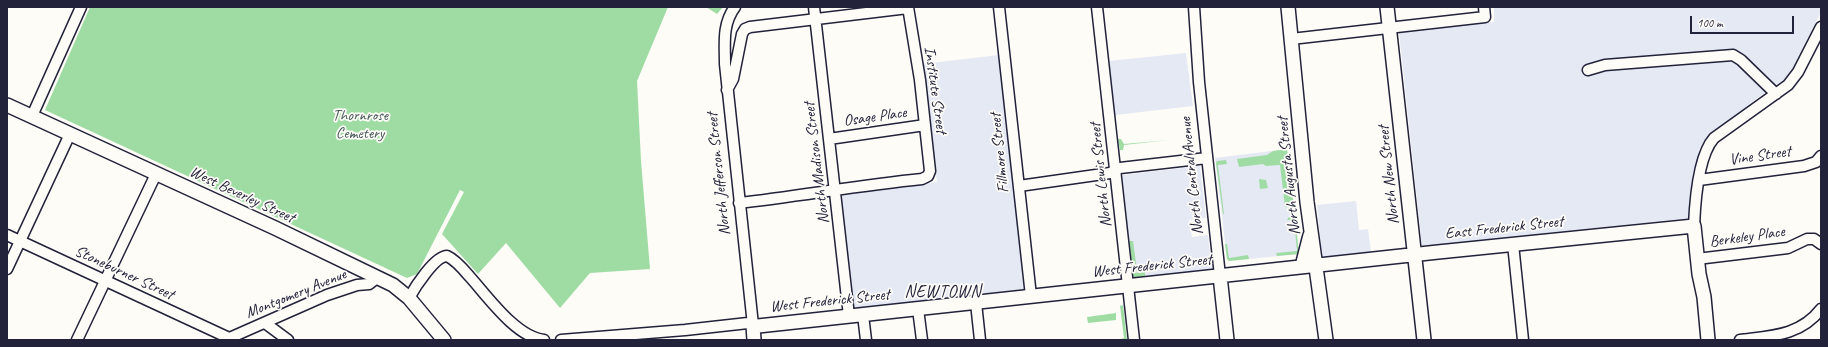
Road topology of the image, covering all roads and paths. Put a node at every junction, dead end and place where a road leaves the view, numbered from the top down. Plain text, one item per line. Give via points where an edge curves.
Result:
1 (81, 7) edge
2 (735, 7) edge
3 (814, 7) edge
4 (999, 7) edge
5 (1097, 7) edge
6 (1194, 7) edge
7 (1288, 7) edge
8 (1387, 7) edge
9 (908, 8) edge
10 (1484, 12) edge
11 (815, 19) junction
12 (1821, 27) edge
13 (1389, 28) junction
14 (1292, 39) junction
15 (1588, 70) dead end
16 (727, 90) junction
17 (1776, 94) junction
18 (7, 105) edge
19 (32, 116) junction
20 (925, 125) junction
21 (70, 134) junction
22 (829, 138) junction
23 (1821, 156) edge
24 (1207, 158) junction
25 (1115, 170) junction
26 (156, 174) junction
27 (1699, 180) junction
28 (1019, 186) junction
29 (835, 189) junction
30 (739, 203) junction
31 (1694, 226) junction
32 (1311, 231) junction
33 (7, 235) edge
34 (20, 241) junction
35 (1513, 244) junction
36 (1821, 244) edge
37 (1414, 254) junction
38 (1697, 259) junction
39 (1317, 265) junction
40 (1302, 266) junction
41 (7, 269) edge
42 (1220, 276) junction
43 (378, 277) junction
44 (106, 281) junction
45 (1128, 286) junction
46 (1031, 296) junction
47 (410, 298) junction
48 (976, 303) junction
49 (918, 309) junction
50 (1821, 309) edge
51 (863, 314) junction
52 (849, 316) junction
53 (265, 322) junction
54 (753, 325) junction
55 (227, 339) edge
56 (78, 340) edge
57 (288, 340) edge
58 (444, 340) edge
59 (544, 340) edge
60 (561, 340) edge
61 (754, 340) edge
62 (866, 340) edge
63 (922, 340) edge
64 (980, 340) edge
65 (1134, 340) edge
66 (1227, 340) edge
67 (1326, 340) edge
68 (1424, 340) edge
69 (1523, 340) edge
70 (1708, 340) edge
71 (1740, 340) edge

1 - 19 street
2 - 16 street, North Jefferson Street via 728,18 726,28
3 - 11 street, North Madison Street
4 - 28 street, Fillmore Street
5 - 25 street, North Lewis Street
6 - 24 street, North Central Avenue via 1198,77
7 - 14 main road, North Augusta Street
8 - 13 main road, North New Street
9 - 11 street
9 - 20 street, Institute Street
10 - 13 street
11 - 16 street via 750,27 745,30 742,34 734,79
11 - 22 street, North Madison Street
12 - 17 street via 1798,72 1788,85
13 - 14 street
13 - 37 main road, North New Street
14 - 32 main road, North Augusta Street
15 - 17 street via 1605,65 1733,55
16 - 30 street, North Jefferson Street
17 - 27 street via 1714,138 1704,154
18 - 19 main road, West Beverley Street
19 - 21 main road, West Beverley Street
20 - 22 street, Osage Place
20 - 29 street, Institute Street via 930,171 928,176 922,179
21 - 26 main road, West Beverley Street
21 - 34 street
22 - 29 street, North Madison Street
23 - 27 street, Vine Street via 1816,162 1804,166
24 - 25 street
24 - 42 street, North Central Avenue
25 - 28 street via 1110,173
25 - 45 street, North Lewis Street
26 - 43 main road, West Beverley Street
26 - 44 street
27 - 31 street
28 - 46 street, Fillmore Street
29 - 30 street
29 - 52 street, North Madison Street
30 - 54 street, North Jefferson Street
31 - 35 main road, East Frederick Street
31 - 38 main road
32 - 39 main road, North Augusta Street
32 - 40 main road
33 - 34 street, Stoneburner Street
34 - 41 street
34 - 44 street, Stoneburner Street
35 - 37 main road, East Frederick Street
35 - 69 street
36 - 38 street, Berkeley Place via 1814,239 1807,239 1788,248
37 - 39 main road, East Frederick Street
37 - 68 main road, North New Street
38 - 70 main road
39 - 40 main road, West Frederick Street
39 - 67 main road, North Augusta Street
40 - 42 main road, West Frederick Street
42 - 45 main road, West Frederick Street
42 - 66 main road, North Central Avenue
43 - 47 main road, West Beverley Street via 397,287
43 - 53 street, Montgomery Avenue via 368,284 328,295
44 - 55 street, Stoneburner Street
44 - 56 street
45 - 46 main road, West Frederick Street
45 - 65 street, North Lewis Street
46 - 48 main road, West Frederick Street
47 - 58 main road, West Beverley Street
47 - 59 street via 437,259 447,256 520,330 533,338
48 - 49 main road, West Frederick Street
48 - 64 street
49 - 51 main road, West Frederick Street
49 - 63 street
50 - 71 street via 1798,329
51 - 52 main road, West Frederick Street
51 - 62 street
52 - 54 main road, West Frederick Street
53 - 55 street, Montgomery Avenue
53 - 57 street
54 - 60 street, West Frederick Street via 748,323
54 - 61 main road, North Jefferson Street

